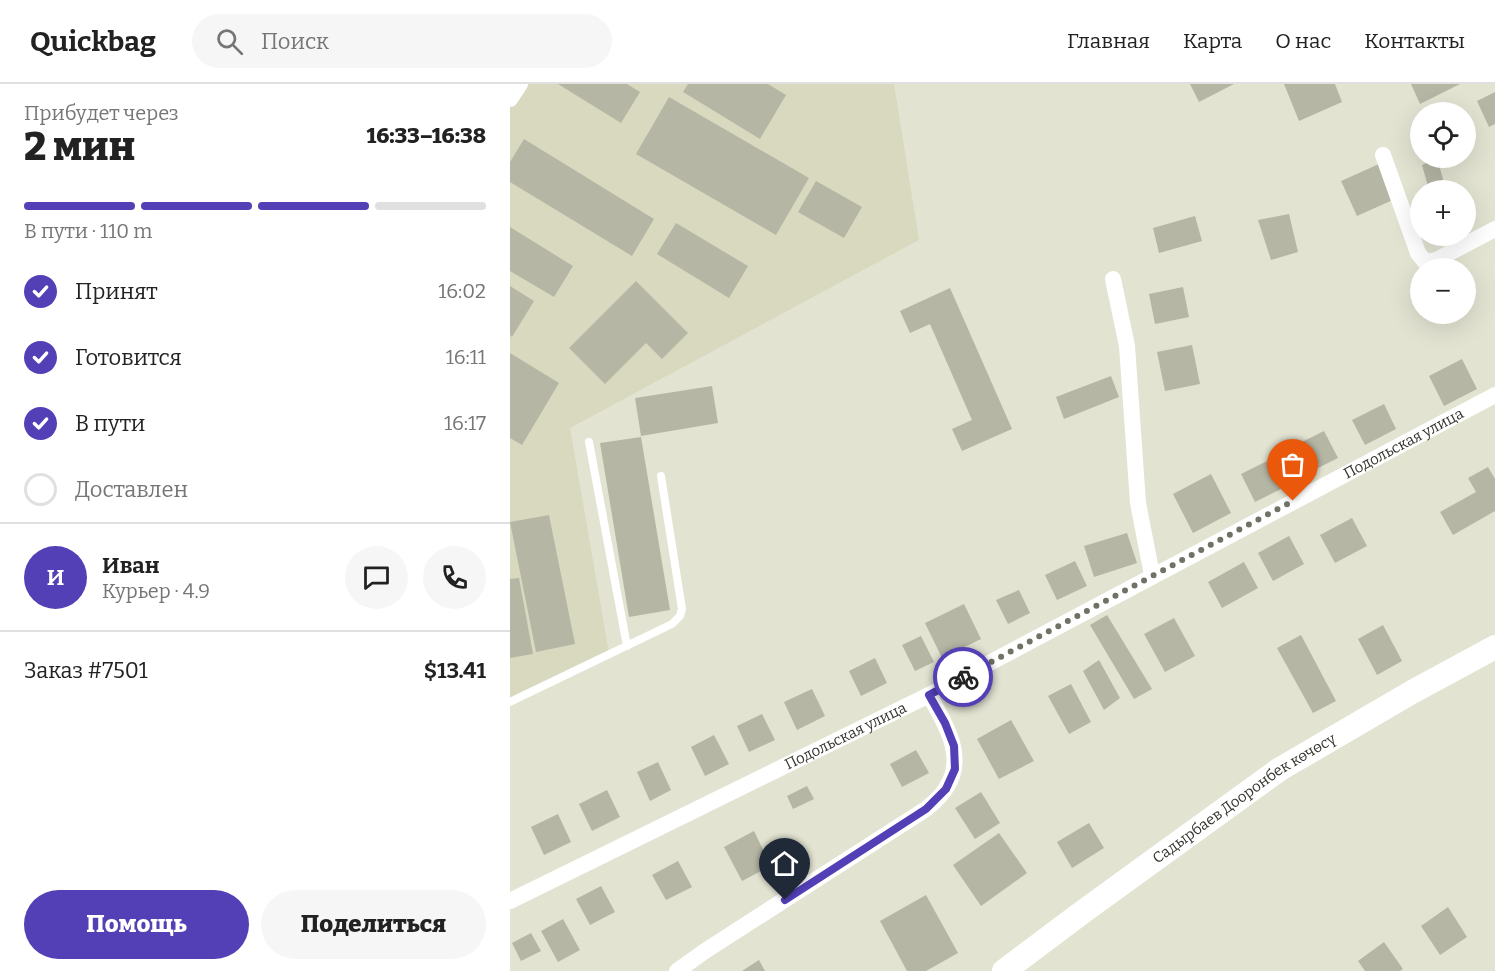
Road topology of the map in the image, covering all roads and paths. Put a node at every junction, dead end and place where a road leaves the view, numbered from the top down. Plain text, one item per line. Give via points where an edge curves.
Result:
1 (520, 84) edge
2 (510, 99) edge
3 (1383, 155) dead end
4 (1495, 229) edge
5 (1113, 279) dead end
6 (1495, 395) edge
7 (589, 442) dead end
8 (661, 476) dead end
9 (1152, 575) junction
10 (627, 646) junction
11 (1495, 647) edge
12 (929, 695) junction
13 (510, 702) edge
14 (510, 901) edge
15 (677, 971) edge
16 (1004, 971) edge

1 - 2 street
3 - 4 street via 1418,253 1425,262
5 - 9 street via 1127,346 1138,503
6 - 9 street, Подольская улица
7 - 10 lane
8 - 10 lane via 682,609 672,624
9 - 12 street, Подольская улица
10 - 13 lane
11 - 16 main road, Садырбаев Дооронбек көчөсү via 1280,769
12 - 14 street, Подольская улица
12 - 15 street via 954,746 955,769 946,789 926,809

